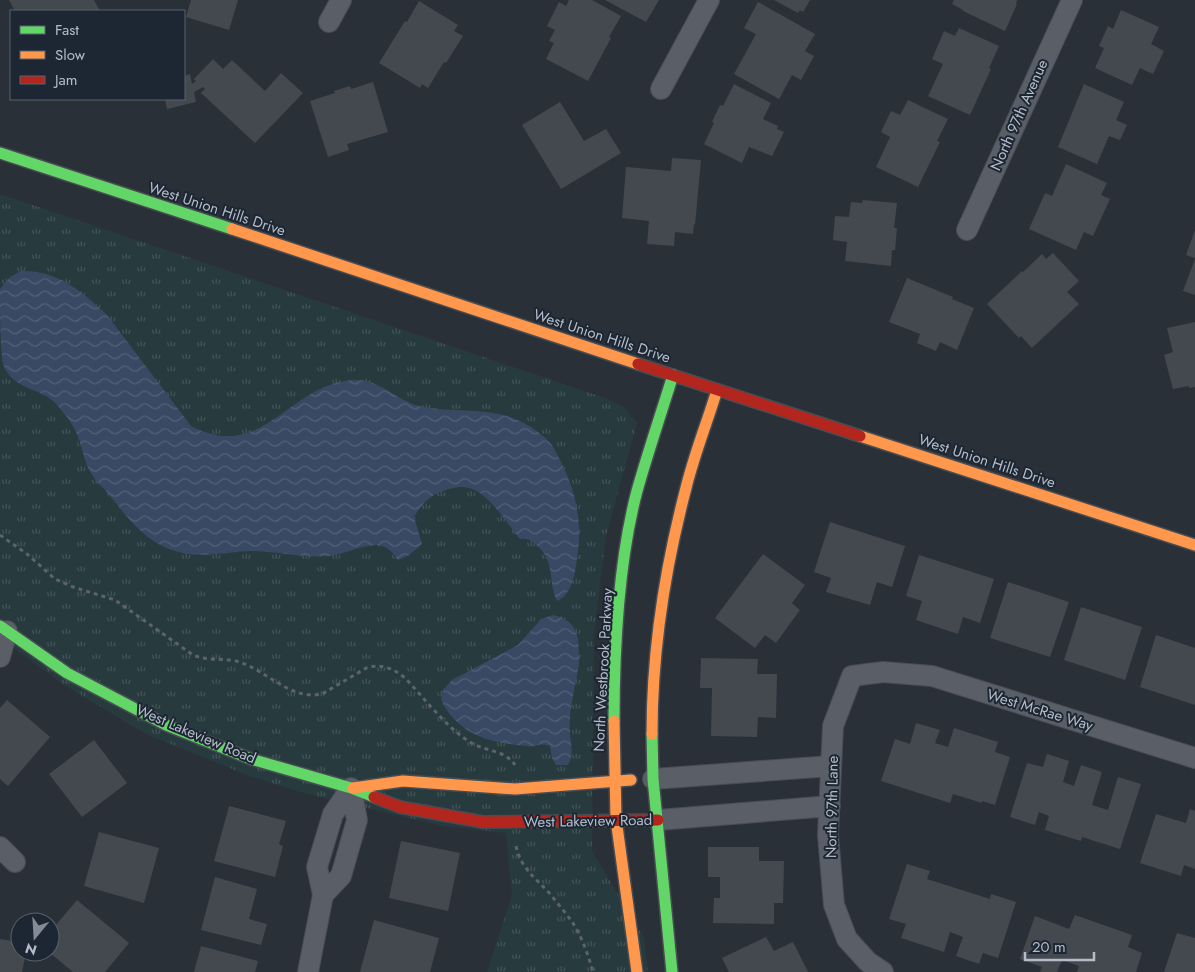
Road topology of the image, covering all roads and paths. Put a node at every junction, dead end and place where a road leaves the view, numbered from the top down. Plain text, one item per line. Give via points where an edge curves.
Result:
1 (341, 0) edge
2 (709, 0) edge
3 (1072, 0) edge
4 (329, 22) dead end
5 (661, 89) dead end
6 (0, 153) edge
7 (967, 230) dead end
8 (673, 375) junction
9 (717, 390) junction
10 (0, 535) edge
11 (1195, 544) edge
12 (2, 630) edge
13 (0, 657) edge
14 (883, 672) joint
15 (1195, 758) edge
16 (832, 766) junction
17 (653, 779) junction
18 (614, 780) junction
19 (352, 788) junction
20 (515, 790) junction
21 (830, 806) junction
22 (616, 819) junction
23 (658, 820) junction
24 (515, 822) junction
25 (0, 847) edge
26 (16, 862) dead end
27 (875, 967) edge
28 (308, 972) edge
29 (593, 972) edge
30 (637, 972) edge
31 (672, 972) edge

1 - 4 street
2 - 5 street
3 - 7 street, North 97th Avenue
6 - 8 street, West Union Hills Drive
8 - 9 street, West Union Hills Drive
8 - 18 street, North Westbrook Parkway via 636,492 627,543 617,621
9 - 11 street, West Union Hills Drive
9 - 17 street via 686,487 662,602 652,693
10 - 20 path via 55,579 115,600 193,655 236,661 296,692 314,696 322,694 361,670 375,666 399,673 470,742 498,752 515,764
12 - 13 street
12 - 19 street, West Lakeview Road via 67,673 166,725 251,759
14 - 15 street, West McRae Way via 932,676
14 - 16 street, North 97th Lane via 852,676 834,726
16 - 17 street, West Lakeview Road
16 - 21 street, North 97th Lane
17 - 18 street, West Lakeview Road
17 - 23 street
18 - 20 street, West Lakeview Road
18 - 22 street, North Westbrook Parkway
19 - 20 street, West Lakeview Road via 403,780
19 - 24 street, West Lakeview Road via 400,807 483,822
19 - 28 street via 358,820 341,876 323,895
21 - 23 street, West Lakeview Road
21 - 27 street, North 97th Lane via 828,835 834,905 847,939
22 - 23 street, West Lakeview Road
22 - 24 street, West Lakeview Road
22 - 30 street, North Westbrook Parkway
23 - 31 street
24 - 29 path via 519,857 572,921
25 - 26 street

